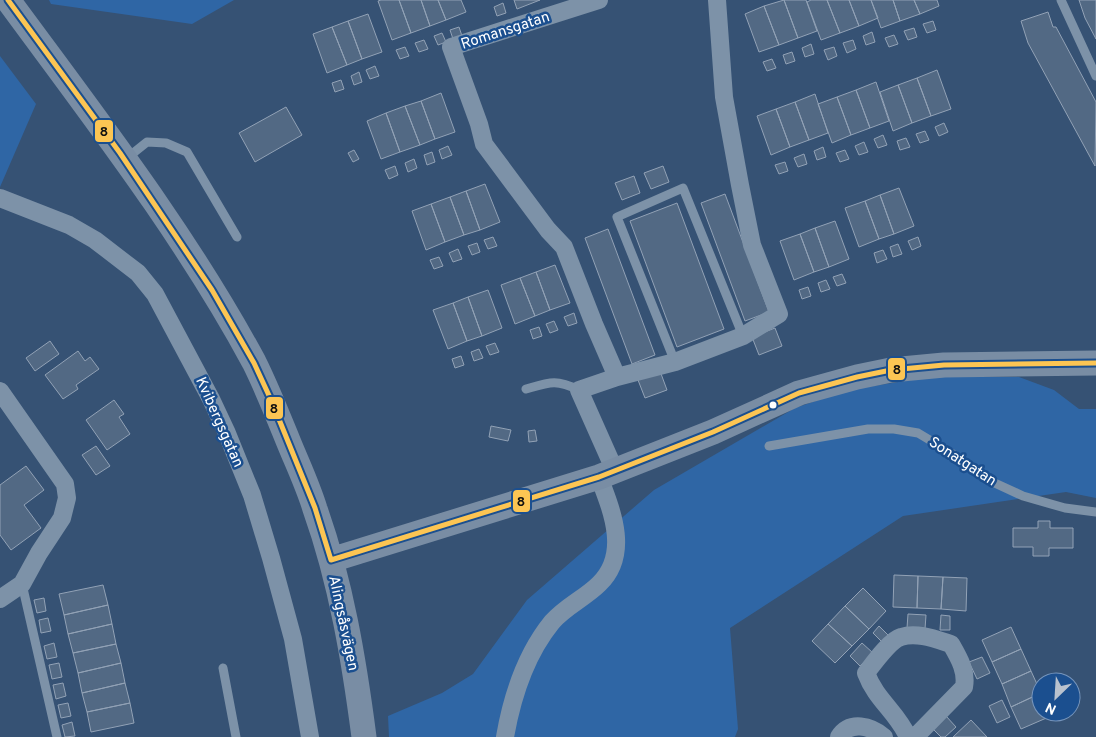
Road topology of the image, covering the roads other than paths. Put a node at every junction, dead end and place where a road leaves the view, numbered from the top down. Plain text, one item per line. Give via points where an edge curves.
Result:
1 (8, 0) edge
2 (599, 0) edge
3 (717, 0) edge
4 (1061, 0) edge
5 (1096, 76) edge
6 (125, 160) junction
7 (0, 198) edge
8 (237, 237) dead end
9 (743, 336) junction
10 (674, 362) junction
11 (1096, 363) edge
12 (617, 377) junction
13 (526, 389) dead end
14 (579, 390) junction
15 (0, 391) edge
16 (769, 446) dead end
17 (607, 474) junction
18 (1096, 512) edge
19 (331, 560) junction
20 (22, 584) junction
21 (0, 599) edge
22 (223, 668) dead end
23 (56, 737) edge
24 (236, 737) edge
25 (310, 737) edge
26 (364, 737) edge
27 (505, 737) edge
28 (839, 737) edge
29 (884, 737) edge
30 (908, 737) edge
31 (915, 737) edge

1 - 6 main road, Alingsåsvägen
2 - 12 street, Romansgatan via 451,47 484,144 564,247
3 - 9 street via 724,97 740,185 752,245 779,314
4 - 5 lane
6 - 8 lane via 147,142 166,143 187,152
6 - 19 main road, Alingsåsvägen via 212,290 254,363 315,508
7 - 25 street, Kvibergsgatan via 69,225 95,240 138,273 155,294 212,399 252,495 293,639
9 - 10 street
9 - 10 lane via 684,188 617,217
10 - 12 street
11 - 17 main road via 944,365 857,377 800,393
12 - 14 street
13 - 14 lane via 550,382
14 - 17 street
15 - 20 street via 65,484 67,498 62,518
16 - 18 lane, Sonatgatan via 868,429 918,433 986,479 1023,496 1065,508
17 - 19 main road
17 - 27 street via 617,547 614,564 600,584 553,622 530,654 509,713
19 - 26 main road, Alingsåsvägen via 353,663
20 - 21 street
20 - 23 lane
22 - 24 lane
28 - 29 street via 843,731 859,725 876,730
30 - 31 street via 903,725 871,687 866,674 882,652 900,637 928,636 951,644 966,677 964,687

